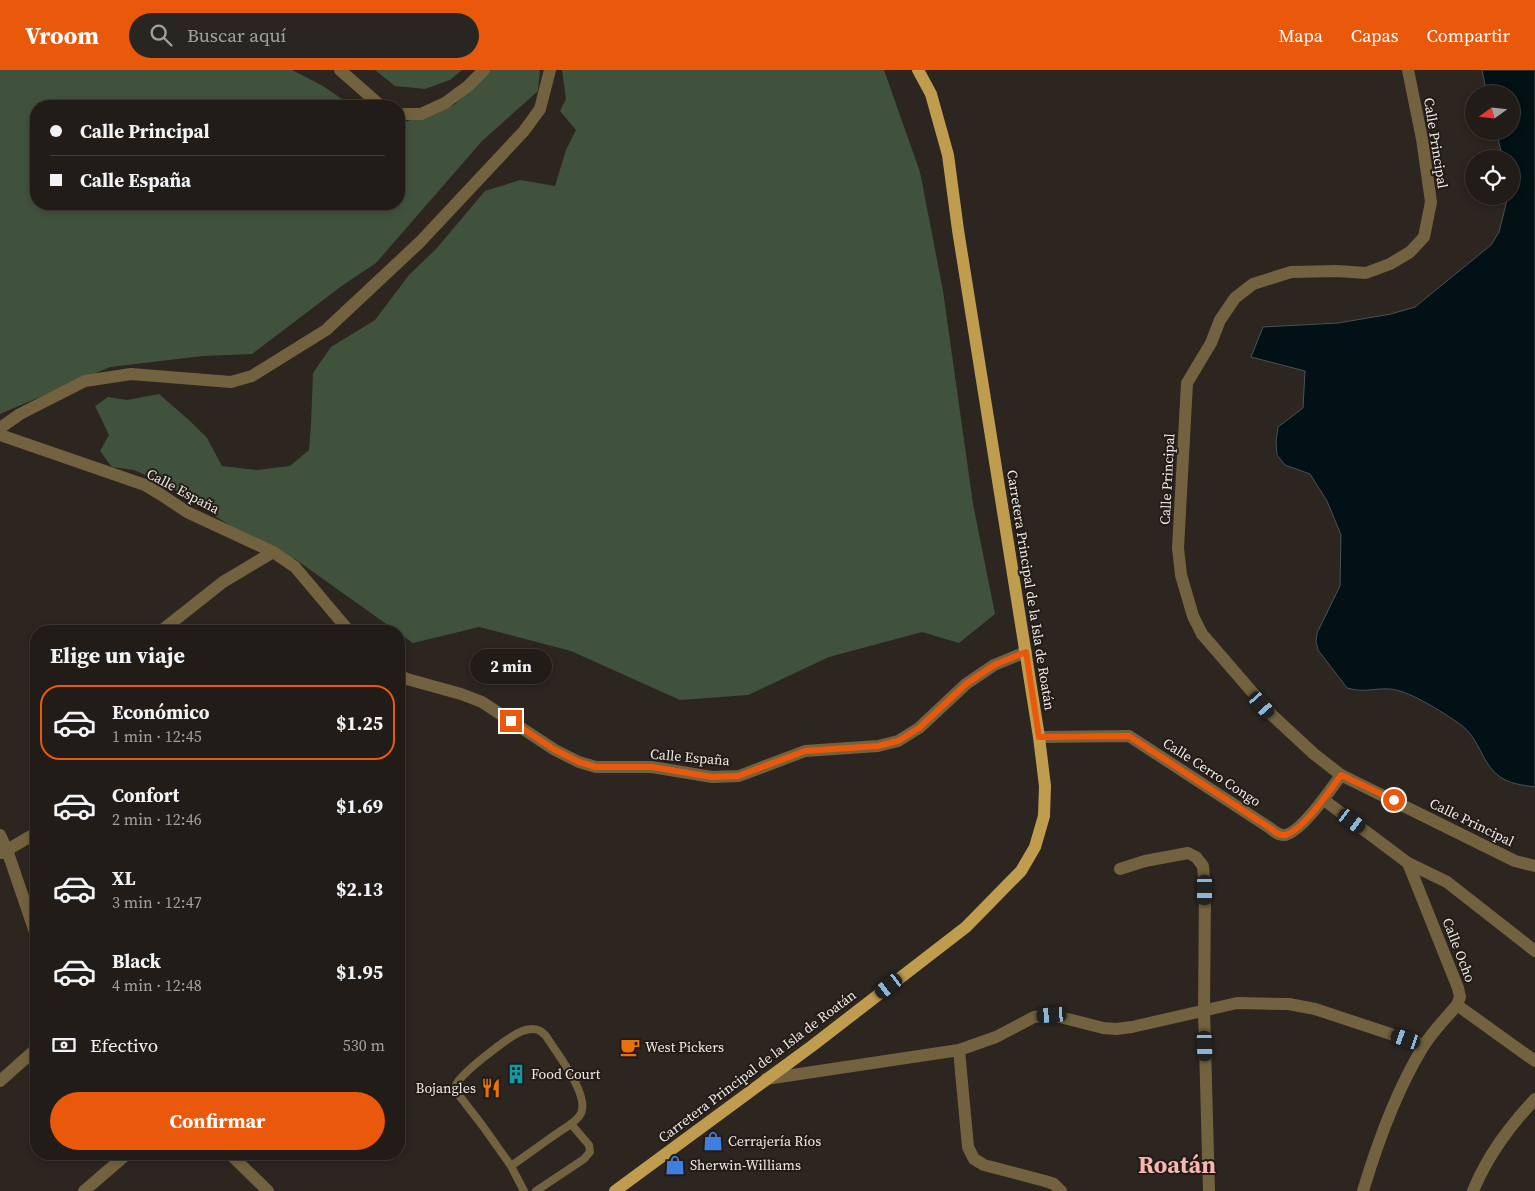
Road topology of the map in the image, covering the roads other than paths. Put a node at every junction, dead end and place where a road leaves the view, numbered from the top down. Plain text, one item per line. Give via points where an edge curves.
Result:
1 (340, 70) edge
2 (484, 70) edge
3 (550, 70) edge
4 (918, 70) edge
5 (1408, 70) edge
6 (374, 100) edge
7 (405, 114) edge
8 (0, 428) edge
9 (0, 435) edge
10 (273, 552) junction
11 (169, 625) edge
12 (344, 625) edge
13 (1026, 652) junction
14 (405, 678) edge
15 (1039, 737) junction
16 (1341, 775) junction
17 (1324, 800) junction
18 (0, 835) edge
19 (30, 837) edge
20 (4, 852) edge
21 (1408, 863) junction
22 (1535, 866) edge
23 (1120, 870) dead end
24 (30, 919) edge
25 (1535, 950) edge
26 (1457, 1005) junction
27 (1204, 1010) junction
28 (1424, 1045) junction
29 (959, 1050) junction
30 (30, 1054) edge
31 (1535, 1061) edge
32 (766, 1079) junction
33 (0, 1081) edge
34 (1535, 1099) edge
35 (571, 1124) junction
36 (120, 1160) edge
37 (236, 1160) edge
38 (511, 1166) junction
39 (84, 1191) edge
40 (268, 1191) edge
41 (524, 1191) edge
42 (536, 1191) edge
43 (615, 1191) edge
44 (1061, 1191) edge
45 (1209, 1191) edge
46 (1363, 1191) edge
47 (1473, 1191) edge

1 - 6 street
2 - 7 street via 445,103 421,114
3 - 8 street via 540,109 524,132 420,242 326,330 252,376 231,382 131,374 85,381 20,414
4 - 13 main road, Carretera Principal de la Isla de Roatán via 931,94 948,155
5 - 16 street, Calle Principal via 1431,202 1424,237 1410,252 1366,273 1291,272 1253,284 1235,298 1220,320 1211,343 1187,383 1178,548 1181,575 1193,616 1202,634 1272,716
9 - 10 street, Calle España via 145,485 188,512
10 - 11 street via 223,582
10 - 12 street, Calle España via 295,567
13 - 14 street, Calle España via 994,665 966,684 919,728 898,741 878,746 805,751 738,776 712,777 652,767 596,767 555,750 482,702
13 - 15 main road, Carretera Principal de la Isla de Roatán
15 - 17 street, Calle Cerro Congo via 1129,736 1282,835 1294,830
15 - 32 main road, Carretera Principal de la Isla de Roatán via 1045,786 1044,816 1035,847 1021,871 966,927
16 - 17 street, Calle Cerro Congo
16 - 22 street, Calle Principal via 1516,861
17 - 21 street
18 - 20 street
19 - 20 street
20 - 24 street
21 - 25 street via 1448,882
21 - 26 street, Calle Ocho via 1458,988 1460,997
23 - 27 street via 1145,861 1188,853 1203,866
26 - 28 street
26 - 31 street
27 - 28 street via 1237,1003 1315,1008
27 - 29 street via 1116,1029 1052,1015 1034,1017 996,1037
27 - 45 street
28 - 46 street via 1400,1088
29 - 32 street
29 - 44 street via 968,1148 974,1159 984,1165 1046,1180
30 - 33 street
32 - 43 main road, Carretera Principal de la Isla de Roatán
34 - 47 street via 1503,1137 1482,1169
35 - 38 lane
35 - 38 lane via 581,1115 583,1106 576,1084 541,1031 536,1028 517,1033 469,1069 456,1085 458,1094
35 - 42 lane via 589,1145 590,1152
36 - 39 street
37 - 40 street
38 - 41 lane

